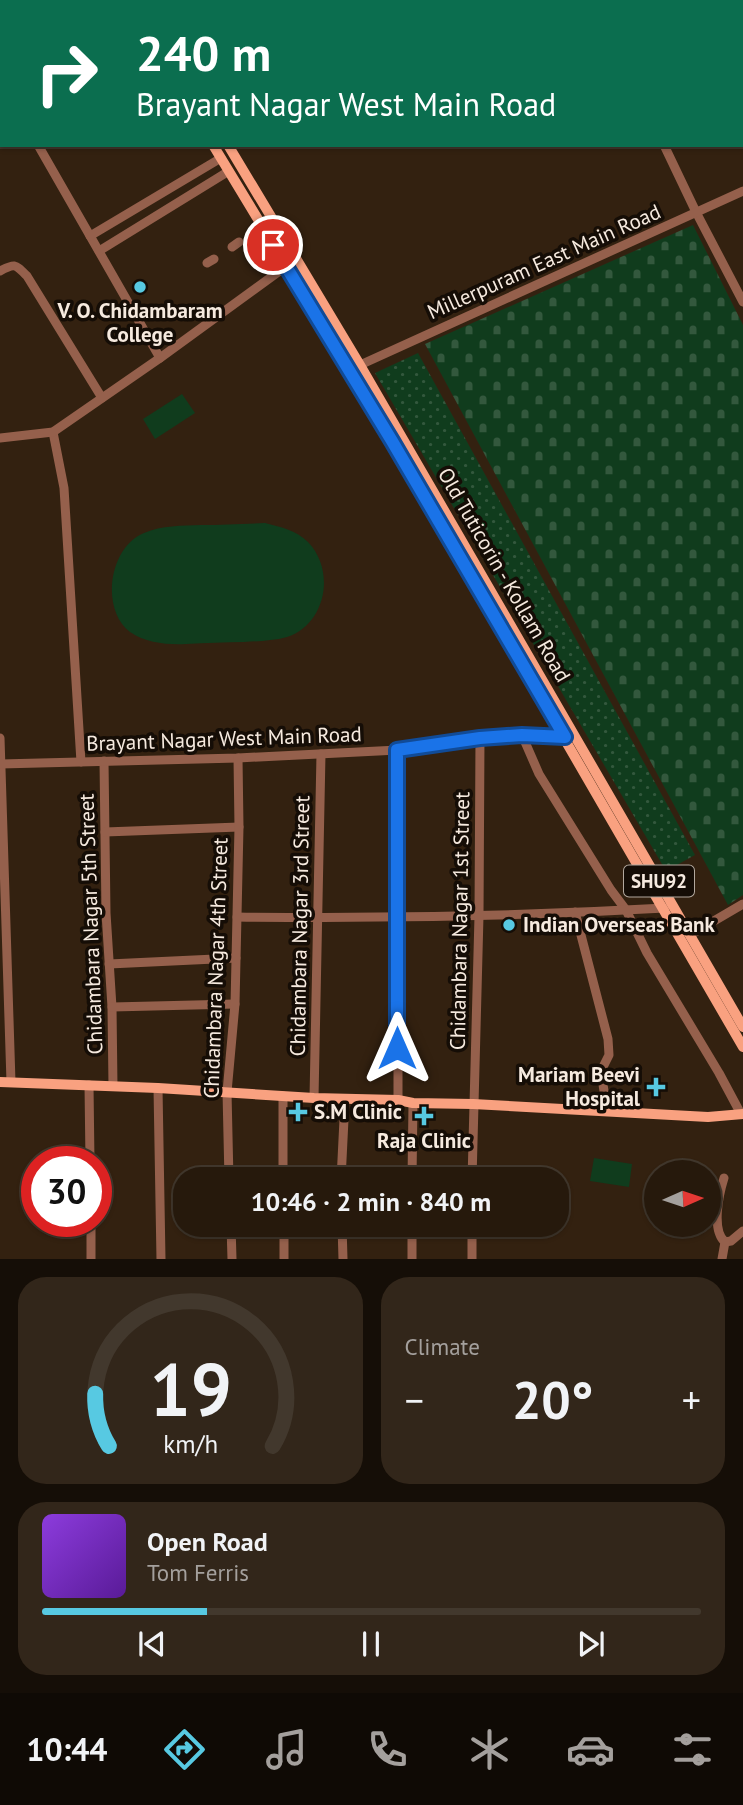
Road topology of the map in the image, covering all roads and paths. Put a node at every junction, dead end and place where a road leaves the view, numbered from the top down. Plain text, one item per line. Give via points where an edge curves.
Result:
1 (39, 147) edge
2 (214, 147) edge
3 (229, 147) edge
4 (665, 147) edge
5 (221, 158) junction
6 (229, 171) junction
7 (743, 191) edge
8 (696, 212) junction
9 (90, 236) junction
10 (99, 251) junction
11 (296, 259) junction
12 (286, 267) junction
13 (0, 271) edge
14 (743, 302) edge
15 (160, 358) junction
16 (360, 365) junction
17 (102, 398) junction
18 (52, 432) junction
19 (0, 438) edge
20 (522, 735) junction
21 (570, 736) junction
22 (0, 738) edge
23 (480, 738) junction
24 (397, 750) junction
25 (321, 754) junction
26 (238, 758) junction
27 (104, 761) junction
28 (81, 762) junction
29 (0, 764) edge
30 (239, 827) junction
31 (105, 832) junction
32 (743, 904) edge
33 (674, 907) junction
34 (662, 908) junction
35 (626, 910) junction
36 (575, 912) junction
37 (479, 916) junction
38 (237, 917) junction
39 (319, 918) junction
40 (397, 918) junction
41 (690, 935) junction
42 (236, 958) junction
43 (109, 964) junction
44 (235, 1004) junction
45 (112, 1007) junction
46 (738, 1009) edge
47 (743, 1027) edge
48 (743, 1047) edge
49 (6, 1082) edge
50 (89, 1085) junction
51 (113, 1086) junction
52 (158, 1088) junction
53 (226, 1093) junction
54 (283, 1096) junction
55 (314, 1098) junction
56 (345, 1099) junction
57 (398, 1100) junction
58 (413, 1103) junction
59 (473, 1104) junction
60 (607, 1111) junction
61 (742, 1114) edge
62 (90, 1146) edge
63 (229, 1167) edge
64 (283, 1167) edge
65 (342, 1167) edge
66 (412, 1167) edge
67 (472, 1167) edge
68 (724, 1178) dead end
69 (743, 1231) edge
70 (91, 1237) edge
71 (231, 1237) edge
72 (284, 1237) edge
73 (342, 1237) edge
74 (412, 1237) edge
75 (472, 1237) edge
76 (725, 1242) junction
77 (91, 1259) edge
78 (161, 1259) edge
79 (232, 1259) edge
80 (284, 1259) edge
81 (343, 1259) edge
82 (412, 1259) edge
83 (472, 1259) edge
84 (722, 1259) edge

1 - 9 street
2 - 5 main road
3 - 11 main road, Old Tuticorin - Kollam Road / SHU92
4 - 8 street
5 - 6 main road
5 - 9 street
6 - 10 street
6 - 12 main road
7 - 8 street, Millerpuram East Main Road
8 - 14 street
8 - 16 street, Millerpuram East Main Road
9 - 10 street
10 - 15 street
11 - 12 street
11 - 16 main road, Old Tuticorin - Kollam Road / SHU92
12 - 15 street
12 - 21 main road
13 - 17 street via 12,265 27,276
15 - 17 street
16 - 21 main road, Old Tuticorin - Kollam Road / SHU92
17 - 18 street
18 - 19 street
18 - 28 street via 64,488
20 - 21 street, Brayant Nagar West Main Road
20 - 23 street, Brayant Nagar West Main Road
20 - 35 street via 539,774
21 - 33 main road, Old Tuticorin - Kollam Road / SHU92
21 - 34 main road
22 - 29 street
23 - 24 street, Brayant Nagar West Main Road
23 - 37 street, Chidambara Nagar 1st Street
24 - 25 street, Brayant Nagar West Main Road
24 - 40 street
25 - 26 street, Brayant Nagar West Main Road
25 - 39 street, Chidambara Nagar 3rd Street
26 - 27 street, Brayant Nagar West Main Road
26 - 30 street, Chidambara Nagar 4th Street
27 - 28 street, Brayant Nagar West Main Road
27 - 31 street, Chidambara Nagar 5th Street
28 - 29 street, Brayant Nagar West Main Road
29 - 49 street
30 - 31 street
30 - 38 street, Chidambara Nagar 4th Street
31 - 43 street, Chidambara Nagar 5th Street
32 - 41 street
33 - 34 street
33 - 41 main road, Old Tuticorin - Kollam Road / SHU92
34 - 35 street
34 - 48 main road
35 - 36 street
35 - 61 street
36 - 37 street
36 - 60 street via 608,1039 609,1055 601,1071
37 - 40 street
37 - 59 street, Chidambara Nagar 1st Street
38 - 39 street
38 - 42 street, Chidambara Nagar 4th Street
39 - 40 street
39 - 55 street, Chidambara Nagar 3rd Street
40 - 57 street
41 - 46 main road, Old Tuticorin - Kollam Road / SHU92
42 - 43 street
42 - 44 street, Chidambara Nagar 4th Street
43 - 45 street, Chidambara Nagar 5th Street
44 - 45 street
44 - 53 street, Chidambara Nagar 4th Street
45 - 51 street, Chidambara Nagar 5th Street
46 - 47 main road, Old Tuticorin - Kollam Road / SHU92
49 - 50 main road
50 - 51 main road
50 - 62 street
51 - 52 main road
52 - 53 main road
52 - 78 street
53 - 54 main road
53 - 63 street, Chidambara Nagar 4th Street
54 - 55 main road
54 - 64 street
55 - 56 main road
56 - 57 main road
56 - 65 street
57 - 58 main road
58 - 59 main road
58 - 66 street
59 - 60 main road
59 - 67 street, Chidambara Nagar 1st Street
60 - 61 main road via 708,1117
68 - 76 street via 717,1199 718,1232
69 - 76 street
70 - 77 street
71 - 79 street
72 - 80 street
73 - 81 street
74 - 82 street
75 - 83 street
76 - 84 street

